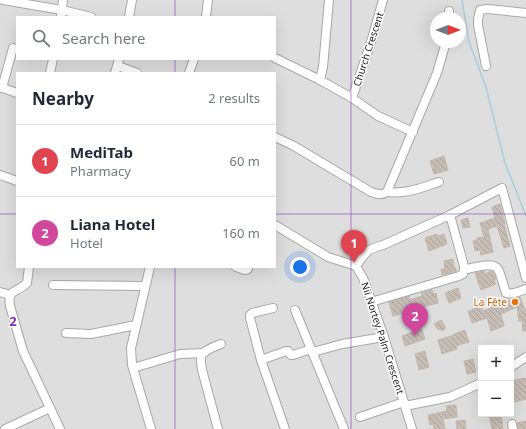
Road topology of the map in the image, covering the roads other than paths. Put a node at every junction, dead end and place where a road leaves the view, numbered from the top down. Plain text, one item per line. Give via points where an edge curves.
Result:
1 (3, 0) edge
2 (63, 0) edge
3 (132, 0) edge
4 (208, 0) edge
5 (329, 0) edge
6 (384, 0) edge
7 (526, 13) edge
8 (62, 14) edge
9 (81, 16) edge
10 (128, 16) edge
11 (206, 16) edge
12 (13, 48) dead end
13 (444, 48) edge
14 (276, 58) edge
15 (53, 60) edge
16 (194, 60) edge
17 (117, 66) edge
18 (486, 66) dead end
19 (50, 72) edge
20 (134, 72) edge
21 (189, 72) edge
22 (320, 80) junction
23 (1, 88) edge
24 (16, 93) edge
25 (352, 98) junction
26 (413, 132) junction
27 (276, 137) edge
28 (0, 175) edge
29 (16, 180) edge
30 (439, 182) dead end
31 (387, 192) junction
32 (450, 215) junction
33 (276, 226) edge
34 (356, 266) junction
35 (28, 268) edge
36 (150, 268) edge
37 (239, 268) edge
38 (248, 268) edge
39 (464, 270) junction
40 (526, 278) edge
41 (53, 285) dead end
42 (145, 286) junction
43 (526, 289) edge
44 (0, 292) edge
45 (10, 295) junction
46 (371, 302) junction
47 (273, 308) dead end
48 (295, 310) dead end
49 (136, 326) junction
50 (66, 333) dead end
51 (384, 337) junction
52 (221, 344) dead end
53 (312, 350) junction
54 (204, 353) junction
55 (526, 357) edge
56 (261, 360) junction
57 (514, 365) edge
58 (133, 368) junction
59 (478, 384) edge
60 (404, 404) junction
61 (50, 408) junction
62 (360, 417) dead end
63 (5, 429) edge
64 (60, 429) edge
65 (151, 429) edge
66 (218, 429) edge
67 (285, 429) edge
68 (344, 429) edge
69 (412, 429) edge

1 - 8 street
2 - 8 street
3 - 10 street
4 - 11 street
5 - 22 street via 324,67
6 - 25 street, Church Crescent
7 - 18 street via 480,10 478,26
8 - 9 street
12 - 23 street
13 - 26 street
14 - 22 street
15 - 19 street
16 - 21 street
17 - 20 street
22 - 25 street
23 - 24 street
25 - 26 street via 378,116
26 - 31 street
27 - 31 street via 378,195
28 - 29 street
30 - 31 street via 407,192
32 - 34 street via 367,250
32 - 39 street
32 - 40 street via 502,188
33 - 34 street via 328,257
34 - 46 street, Nii Nortey Palm Crescent
35 - 45 street via 27,283
36 - 42 street
37 - 38 street
39 - 43 street via 493,265 497,268 506,293 512,294
39 - 46 street via 459,276
41 - 42 street
42 - 49 street
44 - 45 street
45 - 61 street via 10,306 23,351
46 - 51 street, Nii Nortey Palm Crescent
47 - 56 street via 250,315
48 - 53 street
49 - 50 street via 90,334
49 - 58 street via 131,348
51 - 53 street
51 - 60 street, Nii Nortey Palm Crescent
52 - 54 street
53 - 56 street via 293,355 286,351
53 - 68 street
54 - 58 street via 180,354
54 - 66 street via 202,370
55 - 57 street
56 - 67 street
58 - 65 street
59 - 60 street via 450,397
60 - 62 street
60 - 69 street, Nii Nortey Palm Crescent
61 - 63 street
61 - 64 street

